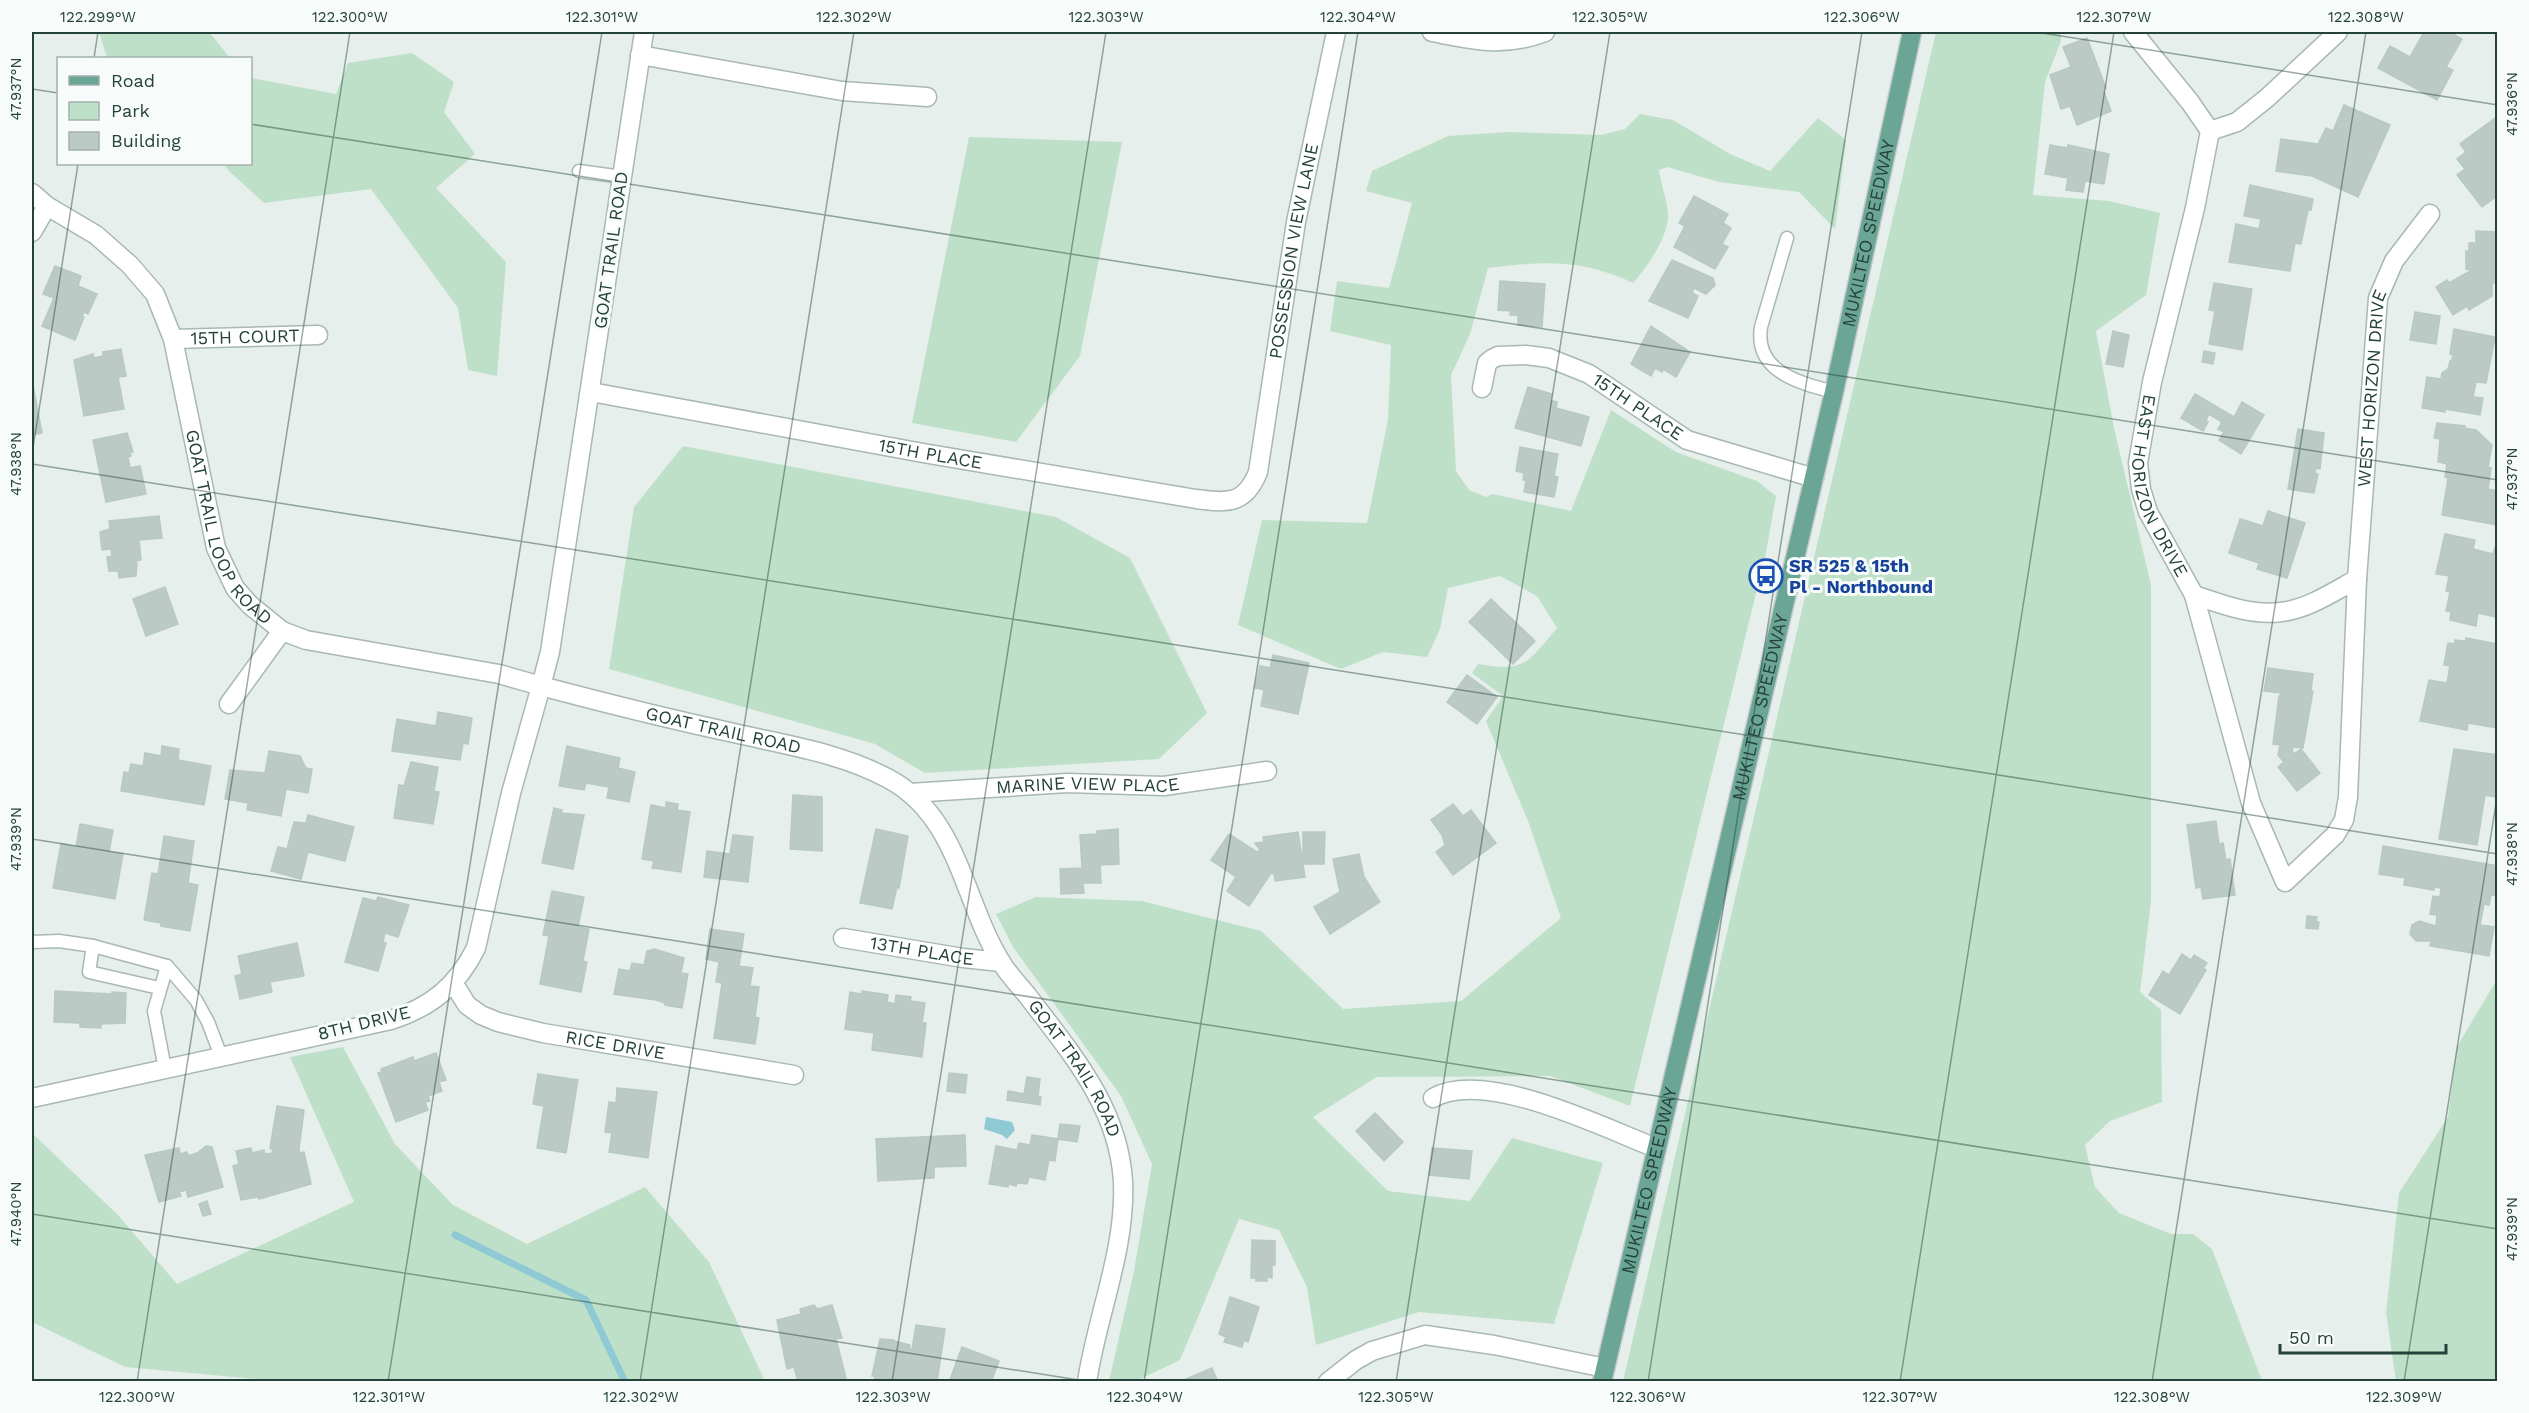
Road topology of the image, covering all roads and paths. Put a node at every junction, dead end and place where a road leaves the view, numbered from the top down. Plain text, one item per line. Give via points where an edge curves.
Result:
1 (644, 32) edge
2 (1336, 32) edge
3 (1432, 32) edge
4 (1545, 32) edge
5 (1912, 32) edge
6 (2133, 32) edge
7 (2338, 32) edge
8 (640, 55) junction
9 (927, 97) dead end
10 (2210, 132) junction
11 (579, 171) dead end
12 (622, 177) junction
13 (32, 193) edge
14 (46, 206) junction
15 (2430, 214) dead end
16 (32, 232) edge
17 (1787, 238) dead end
18 (318, 335) dead end
19 (173, 339) junction
20 (1482, 388) dead end
21 (591, 392) junction
22 (1834, 392) junction
23 (1258, 472) joint
24 (1814, 478) junction
25 (2357, 579) junction
26 (2194, 595) junction
27 (282, 631) junction
28 (541, 686) junction
29 (229, 704) dead end
30 (1267, 771) dead end
31 (910, 793) junction
32 (2285, 882) joint
33 (843, 938) dead end
34 (32, 942) edge
35 (93, 946) junction
36 (1001, 962) junction
37 (167, 966) junction
38 (454, 984) junction
39 (159, 988) junction
40 (221, 1056) junction
41 (165, 1069) junction
42 (794, 1076) dead end
43 (32, 1098) edge
44 (1433, 1098) dead end
45 (1656, 1148) junction
46 (1603, 1375) edge
47 (1087, 1382) edge
48 (1328, 1382) edge

1 - 8 street, GOAT TRAIL ROAD
2 - 23 street, POSSESSION VIEW LANE via 1296,222
3 - 4 street via 1512,42
5 - 22 main road, MUKILTEO SPEEDWAY
6 - 10 street
7 - 10 street via 2237,122
8 - 9 street via 842,91
8 - 12 street, GOAT TRAIL ROAD
10 - 26 street, EAST HORIZON DRIVE via 2152,382 2138,464 2140,489 2148,512
11 - 12 lane
12 - 21 street, GOAT TRAIL ROAD
13 - 14 street, GOAT TRAIL LOOP ROAD
14 - 16 street
14 - 19 street, GOAT TRAIL LOOP ROAD via 96,235 130,265 155,294
15 - 25 street, WEST HORIZON DRIVE via 2394,261 2378,298
17 - 22 lane via 1759,340 1769,363 1781,372
18 - 19 street, 15TH COURT
19 - 27 street, GOAT TRAIL LOOP ROAD via 216,548 235,588
20 - 24 street, 15TH PLACE via 1487,363 1498,356 1549,358 1589,374 1687,440
21 - 23 street, 15TH PLACE via 1221,502 1237,499 1253,484
21 - 28 street, GOAT TRAIL ROAD via 550,652
22 - 24 main road, MUKILTEO SPEEDWAY
24 - 45 main road, MUKILTEO SPEEDWAY
25 - 26 street via 2319,600 2280,612 2235,609
25 - 32 street, WEST HORIZON DRIVE via 2344,820 2335,835
26 - 32 street, EAST HORIZON DRIVE via 2251,803
27 - 28 street, GOAT TRAIL LOOP ROAD via 328,646 499,674
27 - 29 street
28 - 31 street, GOAT TRAIL ROAD via 841,759 891,780
28 - 38 street, 8TH DRIVE via 511,793 476,948
30 - 31 street, MARINE VIEW PLACE via 1164,786 1067,783
31 - 36 street, GOAT TRAIL ROAD via 932,816 948,842
33 - 36 street, 13TH PLACE
34 - 35 lane
35 - 37 lane
35 - 39 lane via 89,972
36 - 47 street, GOAT TRAIL ROAD via 1088,1077 1102,1100 1118,1144 1123,1182 1120,1229
37 - 39 lane
37 - 40 lane via 196,1000
38 - 40 street, 8TH DRIVE via 426,1006 391,1020
38 - 42 street, RICE DRIVE via 467,1005 498,1022
39 - 41 lane via 154,1011
40 - 41 street, 8TH DRIVE
41 - 43 street, 8TH DRIVE
44 - 45 street via 1445,1091 1472,1089 1523,1097
45 - 46 main road, MUKILTEO SPEEDWAY
46 - 48 street via 1494,1345 1425,1335 1372,1351

